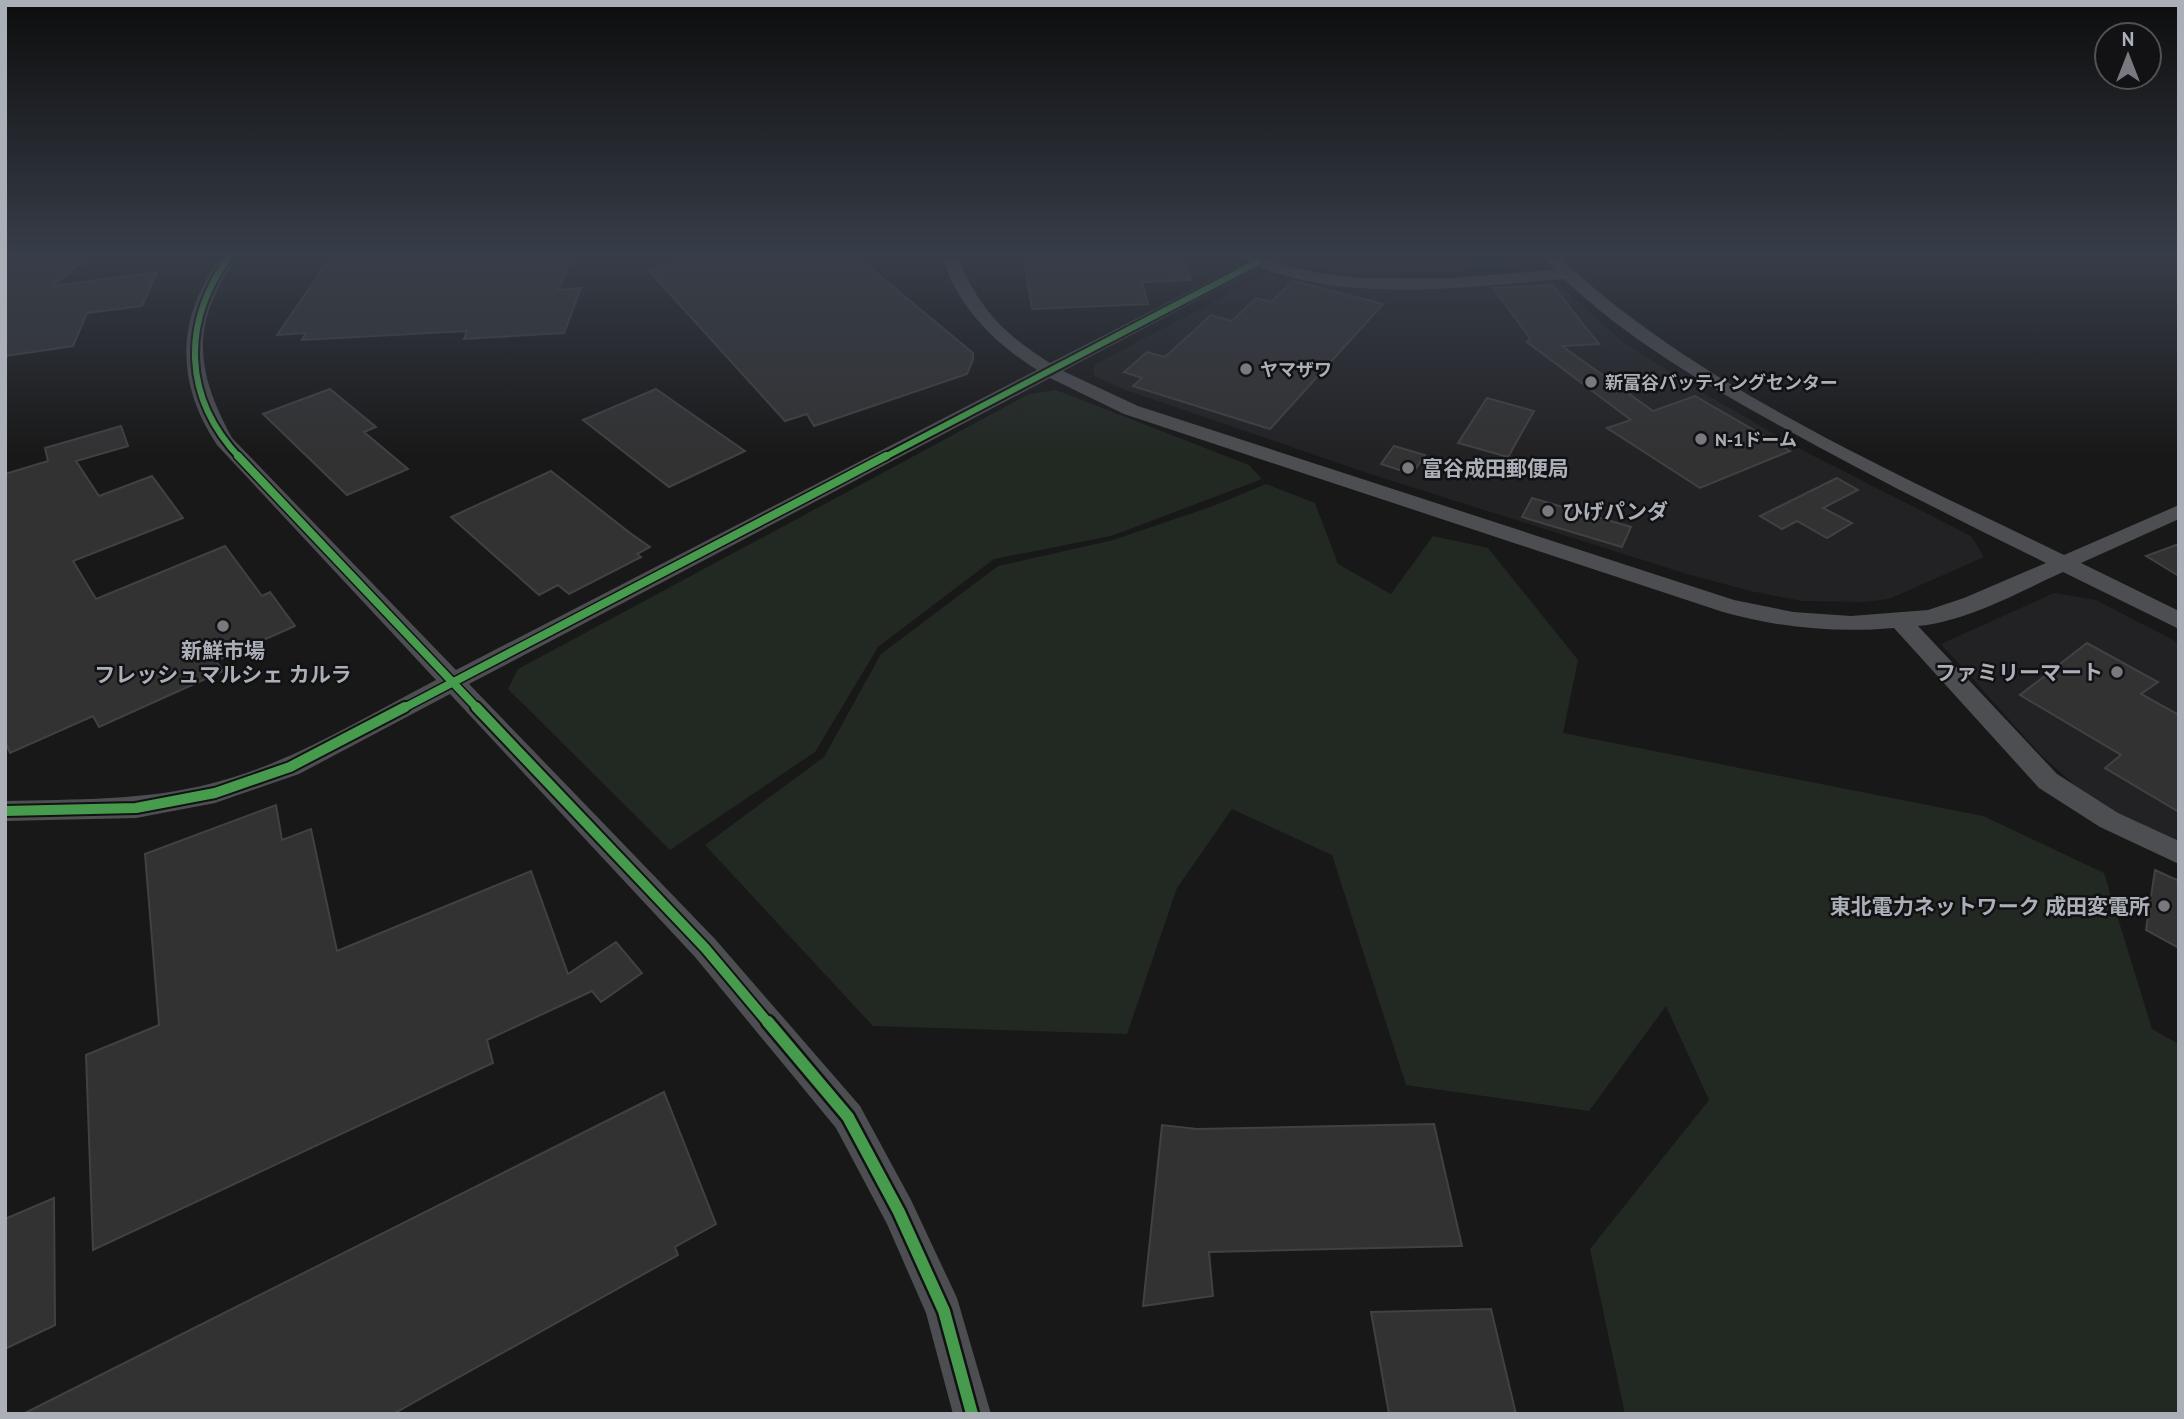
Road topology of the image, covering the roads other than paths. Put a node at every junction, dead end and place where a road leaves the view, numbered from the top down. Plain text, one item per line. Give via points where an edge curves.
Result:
1 (197, 323) edge
2 (987, 323) edge
3 (1135, 323) edge
4 (1626, 323) edge
5 (1049, 370) junction
6 (2179, 511) edge
7 (2071, 559) junction
8 (2179, 604) edge
9 (1901, 621) junction
10 (2179, 621) edge
11 (453, 684) junction
12 (5, 811) edge
13 (2179, 853) edge
14 (972, 1414) edge

1 - 11 street via 192,348 200,391 224,441
2 - 5 street
3 - 5 street
4 - 7 street via 1715,382 1835,449
5 - 9 street via 1131,410 1731,607 1794,620
5 - 11 street
6 - 7 street
7 - 8 street
7 - 9 street via 1972,603
7 - 10 street
9 - 13 street via 2048,781 2109,820
11 - 12 street via 290,767 215,793 136,808
11 - 14 street via 705,948 848,1117 899,1212 944,1311

